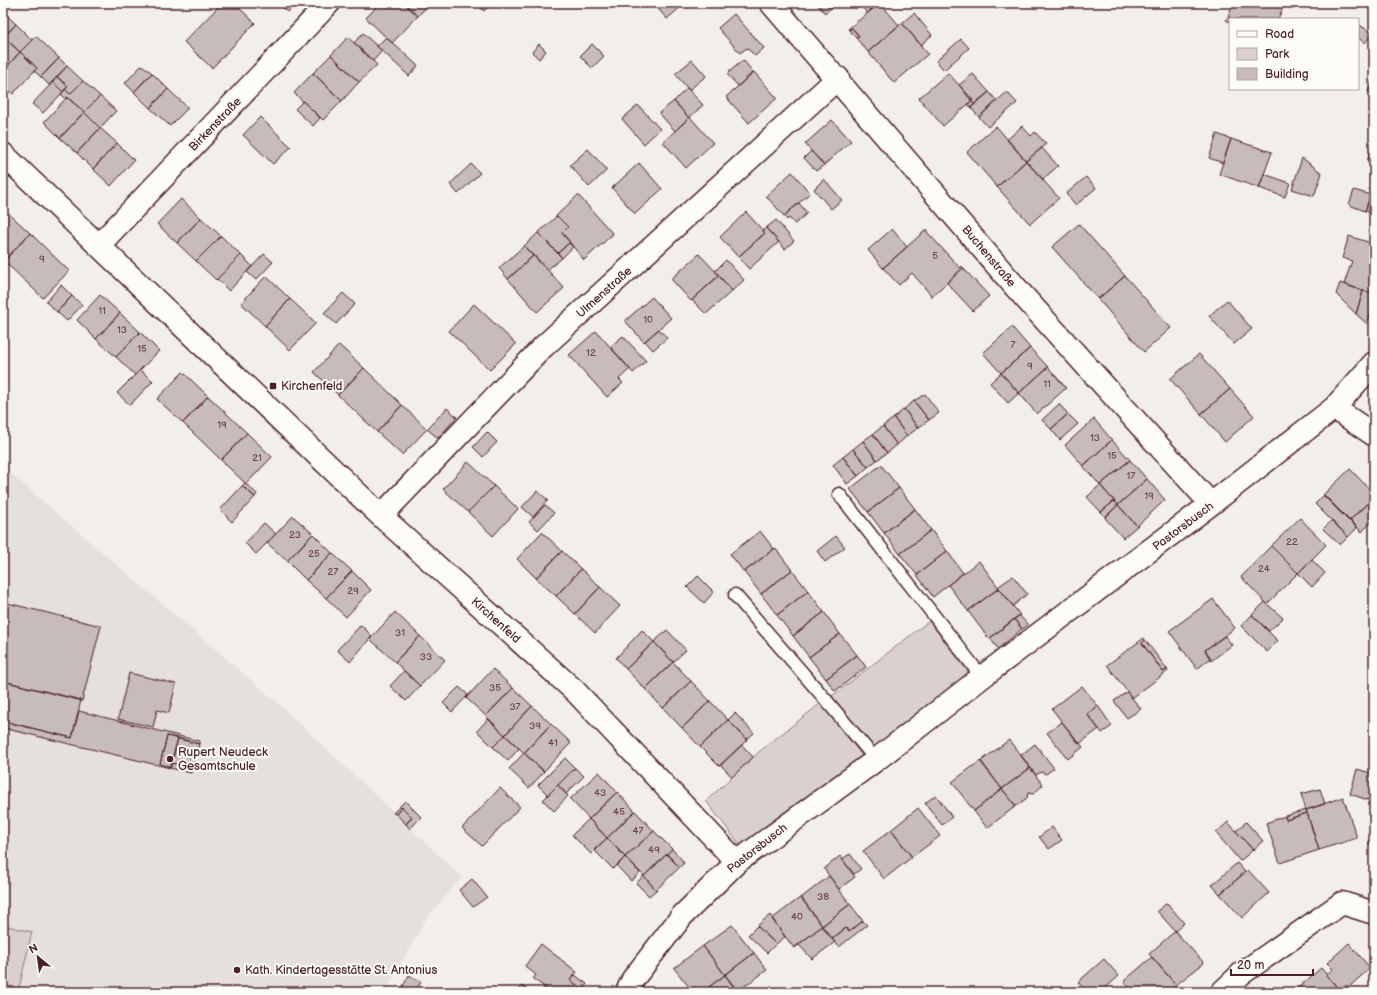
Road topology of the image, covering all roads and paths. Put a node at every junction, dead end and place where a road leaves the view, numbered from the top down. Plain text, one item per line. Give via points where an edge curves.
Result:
1 (329, 3) edge
2 (771, 3) edge
3 (838, 78) junction
4 (3, 154) edge
5 (99, 245) junction
6 (1374, 363) edge
7 (1334, 408) junction
8 (1374, 435) edge
9 (839, 494) dead end
10 (1212, 504) junction
11 (381, 516) junction
12 (735, 595) dead end
13 (982, 677) junction
14 (876, 760) junction
15 (736, 862) junction
16 (1374, 913) edge
17 (626, 992) edge
18 (1222, 992) edge

1 - 5 street, Birkenstraße
2 - 3 street, Buchenstraße
3 - 10 street, Buchenstraße via 1018,290
3 - 11 street, Ulmenstraße via 543,347
4 - 5 street, Kirchenfeld
5 - 11 street, Kirchenfeld
6 - 7 street, Pastorsbusch
7 - 8 street
7 - 10 street, Pastorsbusch
9 - 13 lane
10 - 13 street, Pastorsbusch
11 - 15 street, Kirchenfeld via 575,691
12 - 14 lane
13 - 14 street, Pastorsbusch
14 - 15 street, Pastorsbusch
15 - 17 street, Pastorsbusch via 682,916 633,979
16 - 18 street via 1342,903 1241,974

